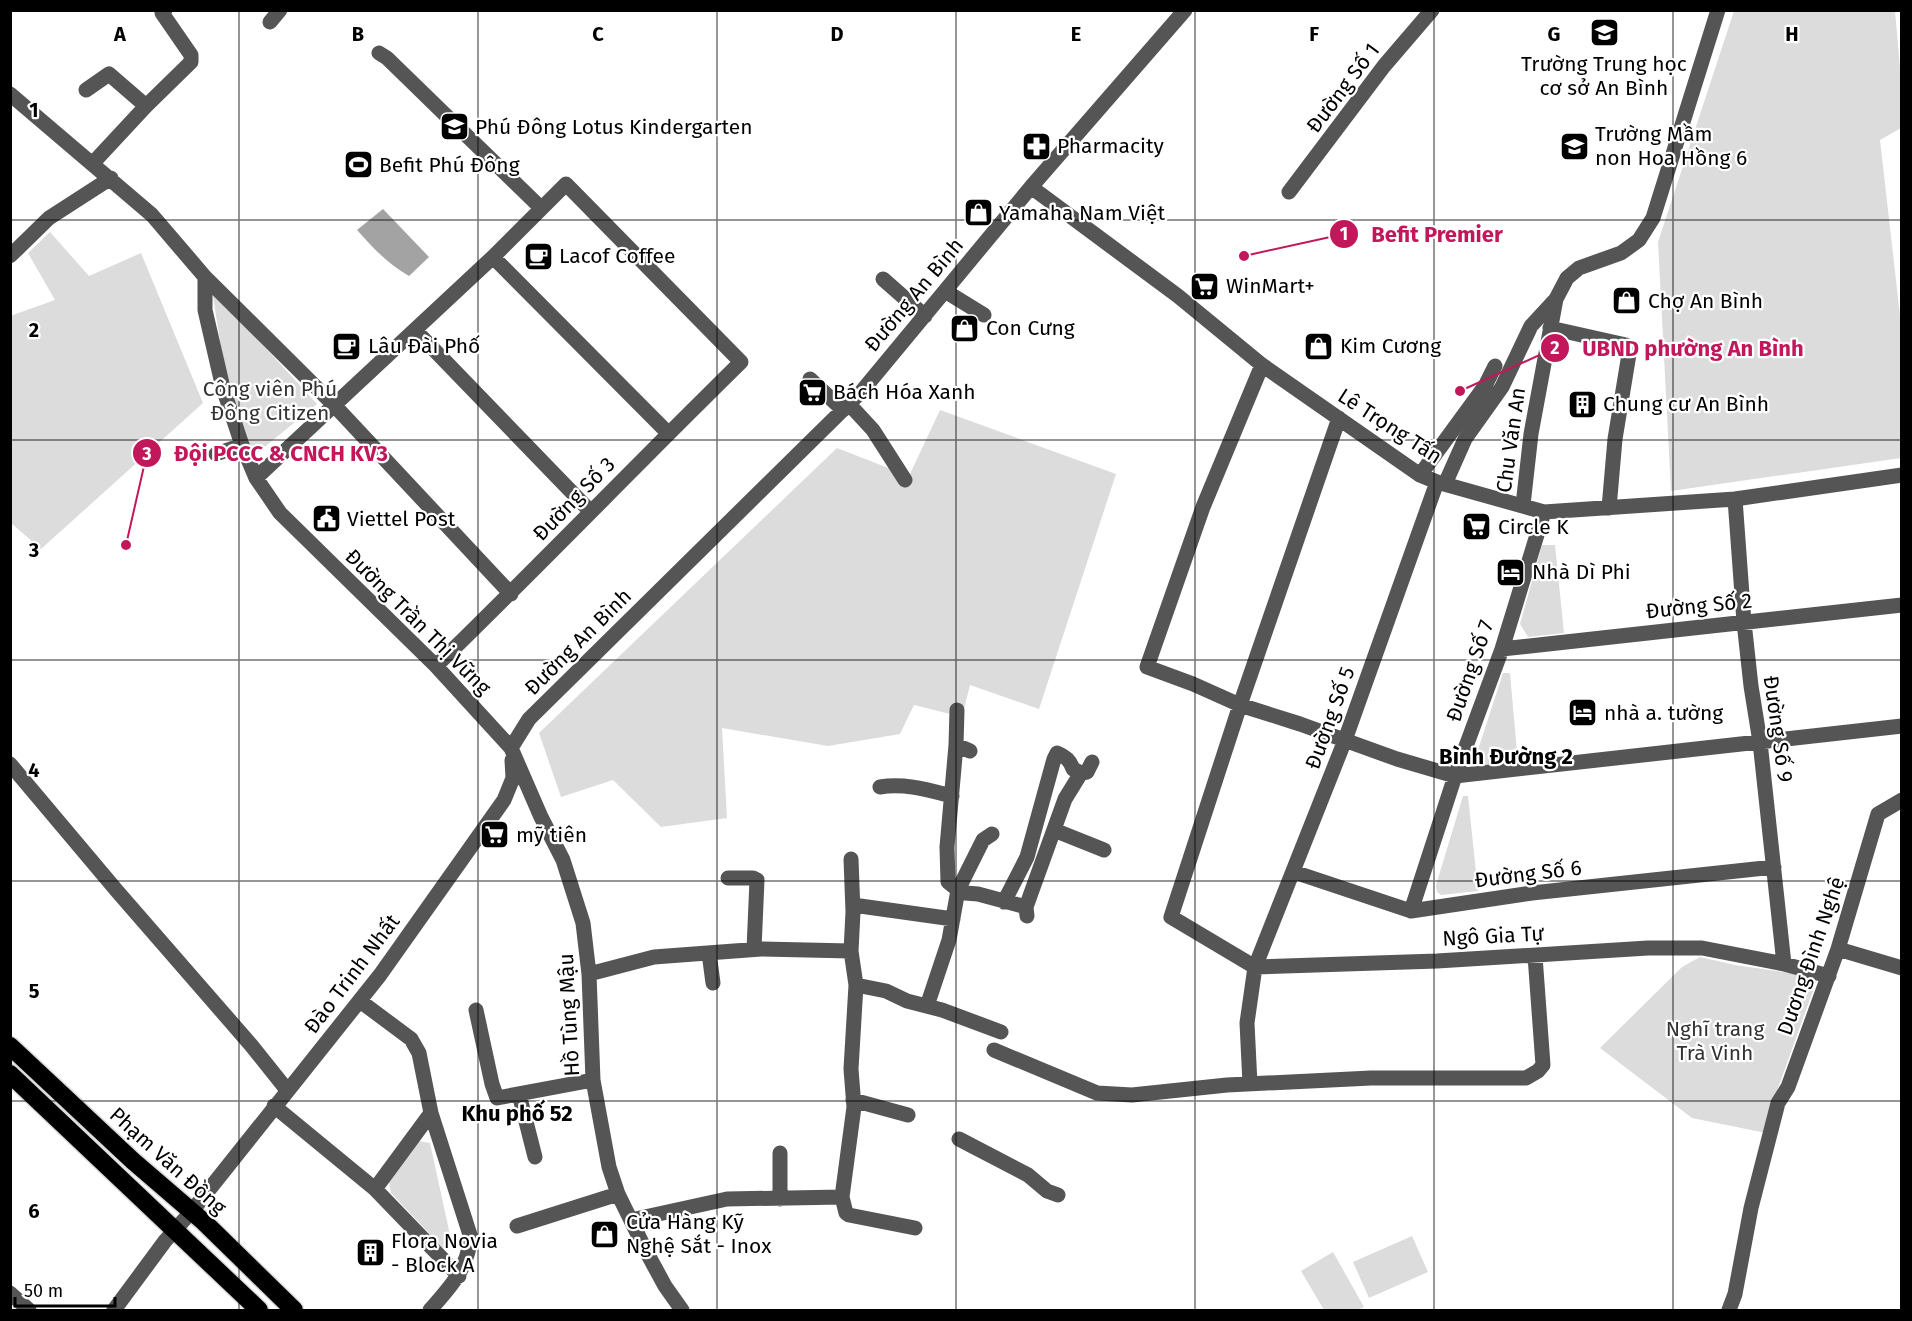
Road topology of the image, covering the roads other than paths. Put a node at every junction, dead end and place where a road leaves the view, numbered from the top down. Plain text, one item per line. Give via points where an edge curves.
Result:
1 (165, 10) edge
2 (1185, 10) edge
3 (1432, 10) edge
4 (1718, 10) edge
5 (379, 53) dead end
6 (86, 90) dead end
7 (10, 94) edge
8 (146, 105) junction
9 (93, 163) junction
10 (111, 178) junction
11 (1031, 187) junction
12 (1289, 192) dead end
13 (541, 208) junction
14 (10, 256) edge
15 (493, 257) junction
16 (205, 277) junction
17 (883, 279) dead end
18 (945, 291) junction
19 (1556, 299) junction
20 (984, 315) dead end
21 (925, 316) junction
22 (1550, 328) junction
23 (415, 330) junction
24 (1262, 365) junction
25 (1495, 366) dead end
26 (810, 379) dead end
27 (334, 405) junction
28 (846, 407) junction
29 (1339, 418) junction
30 (668, 433) junction
31 (242, 445) junction
32 (216, 454) dead end
33 (1420, 475) junction
34 (1902, 475) edge
35 (256, 478) junction
36 (906, 480) dead end
37 (1441, 483) junction
38 (1735, 499) junction
39 (1523, 506) junction
40 (1609, 508) junction
41 (590, 511) junction
42 (1544, 512) junction
43 (511, 594) junction
44 (1902, 605) edge
45 (1744, 622) junction
46 (1502, 649) junction
47 (435, 666) junction
48 (1240, 705) junction
49 (957, 710) dead end
50 (1902, 726) edge
51 (1345, 740) junction
52 (1760, 742) junction
53 (511, 748) junction
54 (10, 764) edge
55 (1455, 776) junction
56 (880, 787) dead end
57 (952, 796) junction
58 (1902, 800) edge
59 (1054, 830) junction
60 (992, 834) dead end
61 (1104, 850) dead end
62 (851, 859) dead end
63 (1774, 867) junction
64 (1294, 872) junction
65 (728, 878) dead end
66 (958, 890) junction
67 (1004, 902) junction
68 (853, 905) junction
69 (1411, 911) junction
70 (953, 919) junction
71 (754, 949) junction
72 (1838, 949) junction
73 (851, 951) junction
74 (709, 953) junction
75 (1535, 956) junction
76 (1784, 964) junction
77 (1255, 967) junction
78 (1902, 968) edge
79 (589, 974) junction
80 (1828, 976) junction
81 (713, 983) dead end
82 (856, 985) junction
83 (360, 1001) junction
84 (927, 1006) junction
85 (476, 1010) dead end
86 (1001, 1032) dead end
87 (10, 1046) edge
88 (994, 1050) dead end
89 (10, 1074) edge
90 (593, 1080) junction
91 (1250, 1084) junction
92 (287, 1090) junction
93 (519, 1094) junction
94 (853, 1100) junction
95 (274, 1106) junction
96 (431, 1113) junction
97 (908, 1115) dead end
98 (958, 1138) dead end
99 (780, 1153) dead end
100 (535, 1157) dead end
101 (375, 1189) junction
102 (618, 1194) junction
103 (1058, 1196) dead end
104 (843, 1197) junction
105 (780, 1200) junction
106 (192, 1211) junction
107 (631, 1220) junction
108 (517, 1226) dead end
109 (915, 1228) dead end
110 (175, 1229) junction
111 (459, 1276) junction
112 (10, 1293) edge
113 (29, 1311) edge
114 (114, 1311) edge
115 (259, 1311) edge
116 (294, 1311) edge
117 (430, 1311) edge
118 (682, 1311) edge
119 (1730, 1311) edge

1 - 8 street via 162,13 191,55 191,62
2 - 11 street, Đường An Bình
3 - 12 street, Đường Số 1 via 1384,66
4 - 19 street, Chu Văn An via 1653,218 1639,240 1621,253 1579,268 1567,278
5 - 13 street
6 - 8 street via 109,74
7 - 9 street
8 - 9 street
9 - 10 street
10 - 14 street via 49,218
10 - 16 street via 152,215
11 - 18 street, Đường An Bình
11 - 24 street, Lê Trọng Tấn via 1178,296
13 - 15 street
13 - 30 street, Đường Số 3 via 566,184 741,362
15 - 23 street
15 - 30 street
16 - 27 street
16 - 31 street, Đường Trần Thị Vững via 205,310 223,388
17 - 21 street
18 - 20 street
18 - 21 street, Đường An Bình
19 - 22 street, Chu Văn An
19 - 37 street, Đường Số 5 via 1531,326 1502,387 1465,439
21 - 28 street, Đường An Bình
22 - 39 street, Chu Văn An
22 - 40 street via 1630,348 1615,439
23 - 27 street
23 - 41 street
24 - 29 street, Lê Trọng Tấn
24 - 48 street via 1203,507 1147,667
25 - 33 street via 1485,386
26 - 28 street
27 - 35 street
27 - 43 street
28 - 36 street via 873,430
28 - 53 street, Đường An Bình via 529,719
29 - 33 street, Lê Trọng Tấn
29 - 48 street
30 - 41 street, Đường Số 3
31 - 32 street
31 - 35 street, Đường Trần Thị Vững
33 - 37 street, Lê Trọng Tấn
34 - 38 street, Lê Trọng Tấn
35 - 47 street, Đường Trần Thị Vững via 280,513
37 - 39 street, Lê Trọng Tấn
37 - 51 street, Đường Số 5
38 - 40 street, Lê Trọng Tấn
38 - 45 street, Đường Số 9
39 - 42 street, Lê Trọng Tấn
40 - 42 street, Lê Trọng Tấn
41 - 43 street, Đường Số 3
42 - 46 street, Đường Số 7
43 - 47 street, Đường Số 3
44 - 45 street, Đường Số 2
45 - 46 street, Đường Số 2
45 - 52 street, Đường Số 9
46 - 55 street, Đường Số 7
47 - 53 street, Đường Trần Thị Vững
48 - 51 street
48 - 77 street via 1171,917
49 - 57 street via 963,748
50 - 52 street
51 - 55 street
51 - 64 street, Đường Số 5
52 - 55 street
52 - 63 street, Đường Số 9
53 - 79 street, Hồ Tùng Mậu via 563,860 583,923
53 - 83 street, Đào Trinh Nhất via 513,778 504,800
54 - 92 street
55 - 69 street, Đường Số 7
56 - 57 street via 897,785
57 - 66 street via 948,882
58 - 72 street, Dương Đình Nghệ via 1878,814
59 - 61 street
59 - 67 street via 1026,912
59 - 67 street via 1065,799 1086,767 1073,769 1065,756 1057,753 1027,857
60 - 66 street via 982,840
62 - 68 street
63 - 69 street, Đường Số 6 via 1532,893
63 - 76 street, Đường Số 9
64 - 69 street, Đường Số 6
64 - 77 street, Đường Số 5
65 - 71 street via 757,880
66 - 67 street
66 - 70 street
68 - 70 street
68 - 73 street
70 - 84 street via 950,940
71 - 73 street
71 - 74 street
72 - 78 street
72 - 80 street, Dương Đình Nghệ
73 - 82 street
74 - 79 street via 654,957
74 - 81 street
75 - 76 street, Ngô Gia Tự via 1702,948
75 - 77 street, Ngô Gia Tự
75 - 91 street via 1543,1065 1526,1078 1371,1078
76 - 80 street, Ngô Gia Tự
77 - 91 street, Đường Số 5 via 1247,1023
79 - 90 street, Hồ Tùng Mậu
80 - 119 street, Dương Đình Nghệ via 1788,1087 1778,1103
82 - 84 street
82 - 94 street
83 - 92 street, Đào Trinh Nhất
83 - 96 street via 411,1039 419,1053
84 - 86 street
85 - 93 street via 497,1098
87 - 106 highway, Phạm Văn Đồng
88 - 91 street via 1097,1093 1132,1095
89 - 110 highway, Phạm Văn Đồng
90 - 93 street
90 - 102 street, Hồ Tùng Mậu via 609,1167
92 - 95 street, Đào Trinh Nhất
93 - 100 street
94 - 97 street
94 - 104 street
95 - 101 street
95 - 106 street, Đào Trinh Nhất
96 - 101 street
96 - 111 street via 471,1238 469,1256
98 - 103 street via 1028,1175
99 - 105 street
101 - 111 street
102 - 107 street, Hồ Tùng Mậu
102 - 108 street
104 - 105 street
104 - 109 street via 843,1208 849,1215
105 - 107 street via 727,1200
106 - 110 street, Đào Trinh Nhất
106 - 116 highway, Phạm Văn Đồng
107 - 118 street, Hồ Tùng Mậu
110 - 114 street
110 - 115 highway, Phạm Văn Đồng
111 - 117 street
112 - 113 street

